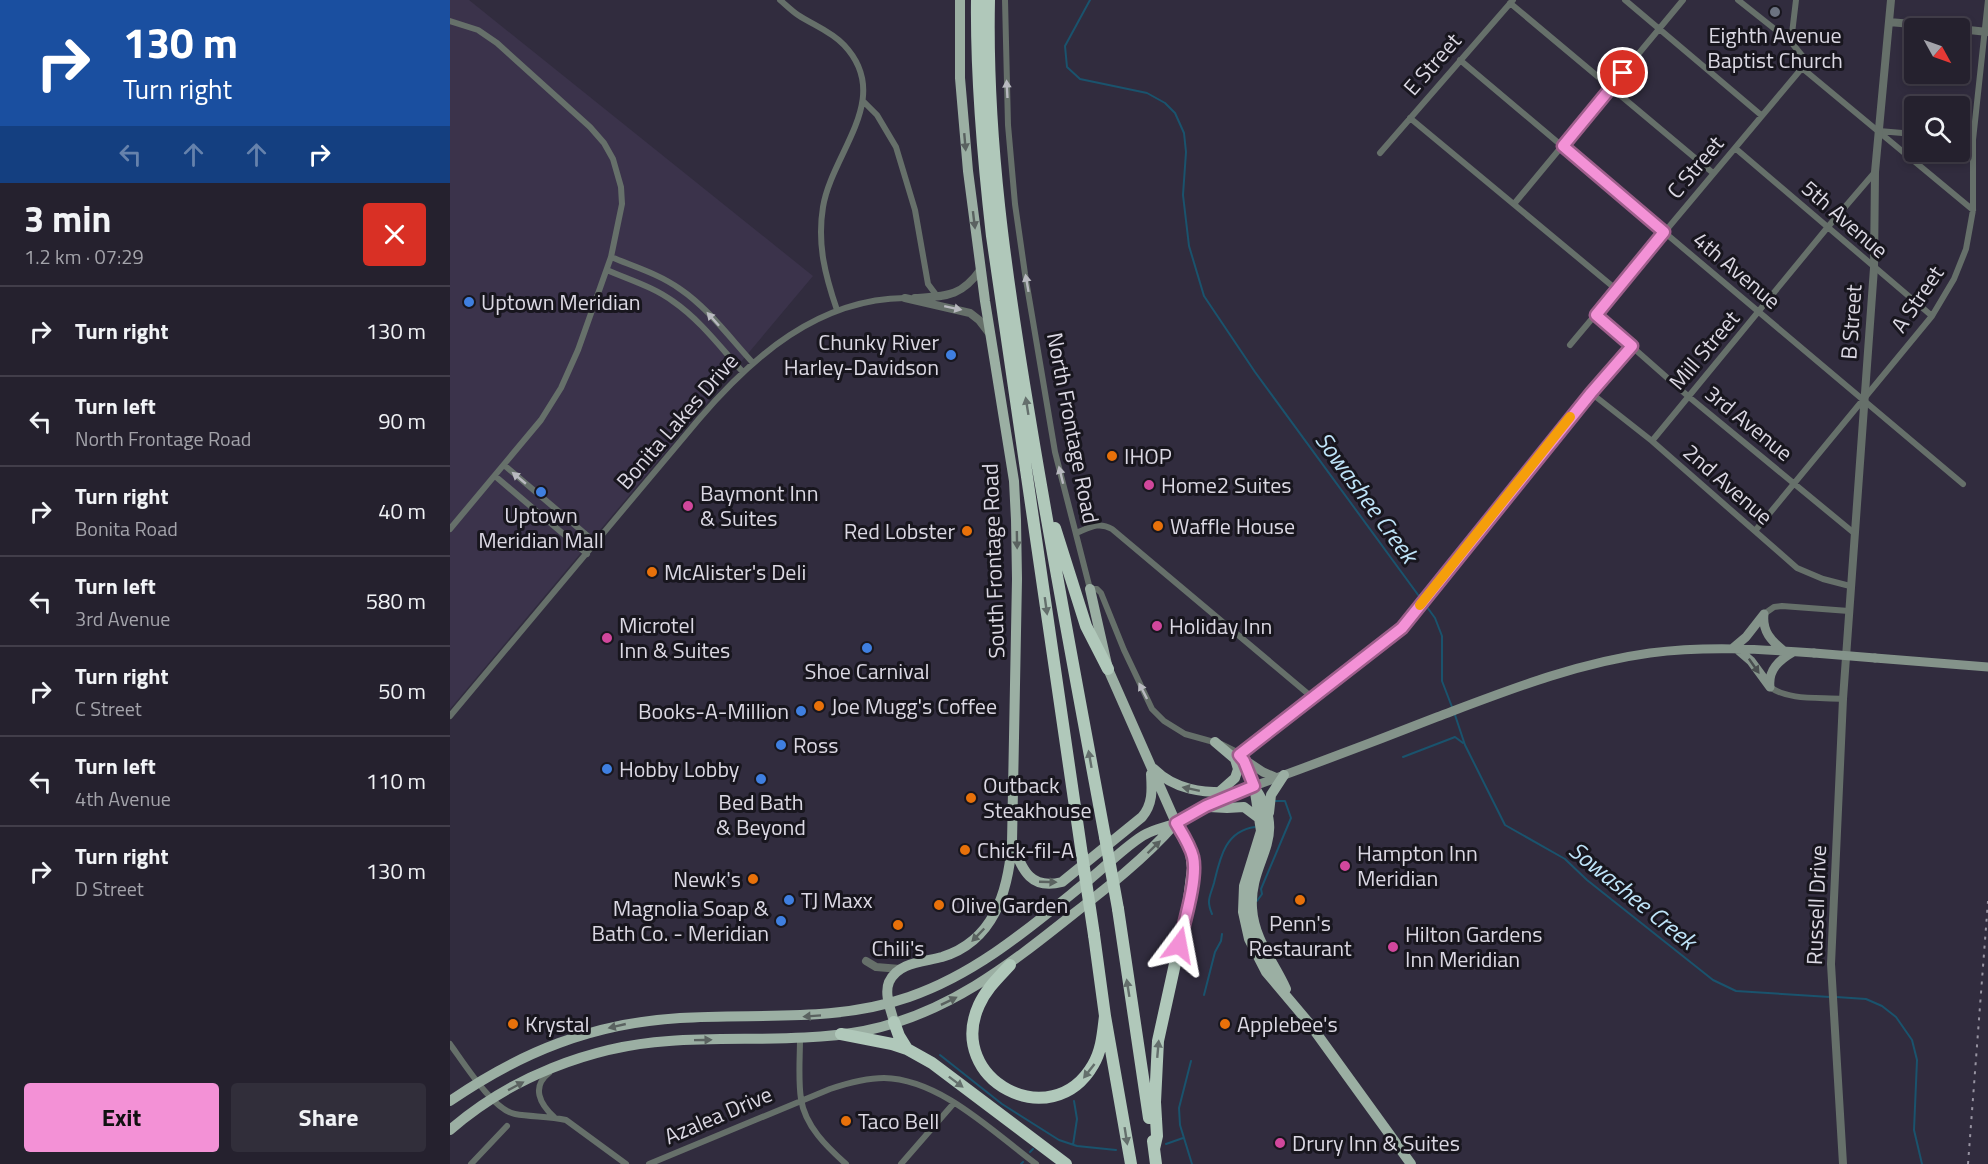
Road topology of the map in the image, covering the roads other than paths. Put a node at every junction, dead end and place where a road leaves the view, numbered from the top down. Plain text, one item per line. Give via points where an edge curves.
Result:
1 (780, 0) edge
2 (960, 0) edge
3 (977, 0) edge
4 (989, 0) edge
5 (1005, 0) edge
6 (1625, 0) edge
7 (1683, 0) edge
8 (1738, 0) edge
9 (1796, 0) edge
10 (1891, 0) edge
11 (1988, 0) edge
12 (1511, 2) edge
13 (450, 21) edge
14 (1889, 22) junction
15 (1904, 24) edge
16 (1660, 29) junction
17 (1970, 30) edge
18 (1987, 31) edge
19 (1791, 42) junction
20 (1460, 60) junction
21 (1802, 68) junction
22 (1611, 88) junction
23 (864, 101) junction
24 (1761, 116) junction
25 (1410, 118) junction
26 (1879, 130) junction
27 (1904, 133) edge
28 (1970, 140) edge
29 (1973, 140) junction
30 (1563, 146) junction
31 (1735, 148) junction
32 (1380, 153) dead end
33 (1875, 172) junction
34 (1713, 173) junction
35 (1514, 204) junction
36 (1972, 210) junction
37 (1827, 228) junction
38 (1664, 232) junction
39 (612, 257) junction
40 (1874, 268) junction
41 (981, 269) junction
42 (607, 270) junction
43 (1617, 290) junction
44 (937, 296) junction
45 (905, 298) junction
46 (837, 310) junction
47 (1759, 312) junction
48 (1596, 315) junction
49 (1932, 316) junction
50 (990, 336) junction
51 (1570, 345) dead end
52 (1632, 346) junction
53 (753, 363) junction
54 (742, 371) junction
55 (1591, 393) junction
56 (1689, 397) junction
57 (1864, 399) junction
58 (1652, 441) junction
59 (504, 465) junction
60 (495, 476) junction
61 (1794, 483) junction
62 (1040, 484) junction
63 (1963, 484) dead end
64 (450, 529) edge
65 (1755, 531) junction
66 (1076, 533) junction
67 (1854, 533) junction
68 (596, 543) junction
69 (587, 554) junction
70 (1850, 586) junction
71 (1090, 589) junction
72 (1849, 611) junction
73 (1764, 614) junction
74 (1734, 648) junction
75 (1847, 648) joint
76 (1789, 651) junction
77 (1988, 667) edge
78 (1108, 669) junction
79 (1770, 687) junction
80 (1313, 698) junction
81 (1843, 699) junction
82 (450, 716) edge
83 (1215, 742) junction
84 (1240, 757) junction
85 (1150, 765) junction
86 (1281, 776) junction
87 (1254, 786) junction
88 (1219, 792) junction
89 (1240, 792) junction
90 (1202, 808) junction
91 (1264, 818) junction
92 (1176, 823) junction
93 (1012, 843) junction
94 (866, 962) dead end
95 (1010, 964) junction
96 (900, 969) junction
97 (889, 1003) junction
98 (1105, 1016) junction
99 (894, 1022) junction
100 (840, 1034) junction
101 (800, 1038) junction
102 (450, 1044) edge
103 (907, 1049) junction
104 (562, 1064) junction
105 (479, 1081) junction
106 (492, 1098) junction
107 (801, 1100) junction
108 (450, 1101) edge
109 (954, 1103) junction
110 (554, 1117) junction
111 (507, 1126) dead end
112 (450, 1130) edge
113 (1154, 1149) junction
114 (471, 1164) edge
115 (626, 1164) edge
116 (649, 1164) edge
117 (846, 1164) edge
118 (901, 1164) edge
119 (1036, 1164) edge
120 (1066, 1164) edge
121 (1131, 1164) edge
122 (1156, 1164) edge
123 (1412, 1164) edge
124 (1843, 1164) edge

1 - 23 street via 844,44 862,76
2 -> 41 main road, South Frontage Road via 964,135
3 -> 98 highway, bridge via 980,113 992,236
62 -> 4 highway via 1001,233 988,65
66 -> 5 street, North Frontage Road via 1055,452 1016,204 1008,125
6 - 16 street
7 - 16 street
8 - 19 street
9 - 19 street
10 - 14 street, B Street
11 - 18 street, A Street
12 - 20 street, E Street
12 - 22 street
13 - 39 street via 478,30 497,43 604,143 621,187 622,204
14 - 15 street
14 - 26 street, B Street
16 - 22 street
16 - 24 street
17 - 18 street
18 - 29 street, A Street
19 - 21 street via 1804,58
20 - 25 street, E Street
20 - 30 street, 4th Avenue
21 - 24 street, C Street
21 - 26 street
22 - 30 street
22 - 34 street
23 - 44 street via 896,147 915,210 928,284
23 - 46 street via 823,205 821,253
24 - 31 street, C Street
25 - 32 street, E Street
25 - 35 street
26 - 27 street
26 - 33 street, B Street
26 - 36 street
28 - 29 street
29 - 36 street, A Street
30 - 35 street
30 - 38 street, 4th Avenue
31 - 34 street, C Street
31 - 37 street, 5th Avenue
33 - 37 street, Mill Street
33 - 40 street, B Street
34 - 38 street, C Street
35 - 43 street
36 - 49 street, A Street via 1966,249
37 - 40 street, 5th Avenue
37 - 47 street, Mill Street
38 - 43 street, C Street
38 - 47 street, 4th Avenue
39 - 42 street
53 -> 39 street via 681,289
40 - 49 street, 5th Avenue
40 - 57 street, B Street
41 - 44 street via 960,291
41 - 50 main road, South Frontage Road
42 - 54 street via 674,302
42 - 59 street via 558,394
43 - 48 street, C Street
44 - 45 street
45 - 46 street, Bonita Lakes Drive via 866,301
45 -> 50 street via 969,313
46 - 53 street, Bonita Lakes Drive via 773,346
47 - 56 street, Mill Street
47 - 57 street, 4th Avenue
48 - 51 street, C Street
48 - 52 street, 3rd Avenue
49 - 57 street, A Street
50 -> 93 main road, South Frontage Road via 1012,470 1016,520
52 - 55 street
52 - 56 street, 3rd Avenue
53 - 54 street, Bonita Lakes Drive
54 - 68 street, Bonita Lakes Drive
55 - 58 street, 2nd Avenue
55 - 80 street via 1402,628
56 - 58 street, Mill Street
56 - 61 street, 3rd Avenue
57 - 61 street, A Street
57 - 63 street, 4th Avenue
57 - 67 street, B Street
58 - 65 street, 2nd Avenue
59 - 60 street
68 -> 59 street
60 - 64 street
60 - 69 street
61 - 65 street, A Street
61 - 67 street, 3rd Avenue
62 - 78 highway via 1083,617
113 -> 62 highway, bridge via 1118,909
65 - 70 street, 2nd Avenue via 1797,568
66 - 71 street, North Frontage Road
66 - 80 street via 1096,525 1112,528
67 - 70 street, B Street
68 - 69 street, Bonita Lakes Drive
69 - 82 street, Bonita Lakes Drive
70 - 72 street, B Street
71 - 78 main road
83 -> 71 street, North Frontage Road via 1182,732 1152,709 1101,593
72 - 73 street via 1782,606
72 - 75 street, B Street
73 - 74 main road
73 - 76 main road via 1765,630 1773,641
74 - 76 main road
74 -> 79 main road via 1745,654
74 - 86 main road via 1674,651 1607,661 1554,675
75 - 81 street, Russell Drive
76 - 77 main road, bridge
76 - 79 main road via 1773,670
78 - 85 main road
79 - 81 street via 1792,696
80 - 84 street
81 - 124 street, Russell Drive via 1831,964
83 - 84 street, North Frontage Road via 1231,748
83 - 88 main road via 1234,759 1238,769 1235,778
84 - 86 main road via 1263,772
84 - 87 street
88 -> 85 main road via 1173,784
85 - 92 main road
93 -> 85 main road via 1023,868 1034,880 1049,884 1068,878 1146,812 1152,789
86 - 87 main road
86 - 91 main road
87 - 89 main road
87 - 91 main road via 1262,798
88 - 89 main road
88 - 90 main road
89 - 90 main road
90 - 91 main road via 1244,807
90 - 92 main road
91 - 123 main road via 1244,886 1244,921 1249,939 1260,962
95 -> 92 main road via 1130,868
92 - 97 main road via 1146,834 987,958 946,981
113 -> 92 highway via 1158,1041 1193,868 1191,852
93 -> 96 main road, South Frontage Road via 1006,890 982,931 956,951
94 - 96 street
98 -> 95 highway via 1095,1063 1077,1084 1042,1098 1005,1089 980,1063 972,1031 979,1004
99 -> 95 main road via 943,1004
96 - 97 main road via 888,984
97 - 99 main road
97 -> 105 main road via 812,1016 682,1018 624,1024 545,1047
98 -> 121 highway
99 - 100 main road
99 - 103 highway
100 - 101 main road
100 - 103 highway
104 -> 101 main road via 613,1049 668,1041
101 - 107 street
102 - 105 street
103 -> 120 highway
106 -> 104 main road
104 - 110 street via 544,1077 538,1095
105 - 106 street
105 - 108 main road
106 - 110 street via 514,1114
106 - 112 main road
107 - 109 street, Azalea Drive via 852,1082 884,1078 919,1084
107 - 116 street, Azalea Drive
107 - 117 street via 813,1128
109 - 118 street
109 - 119 street, Azalea Drive
110 - 115 street via 566,1120
111 - 114 street
113 - 122 highway

